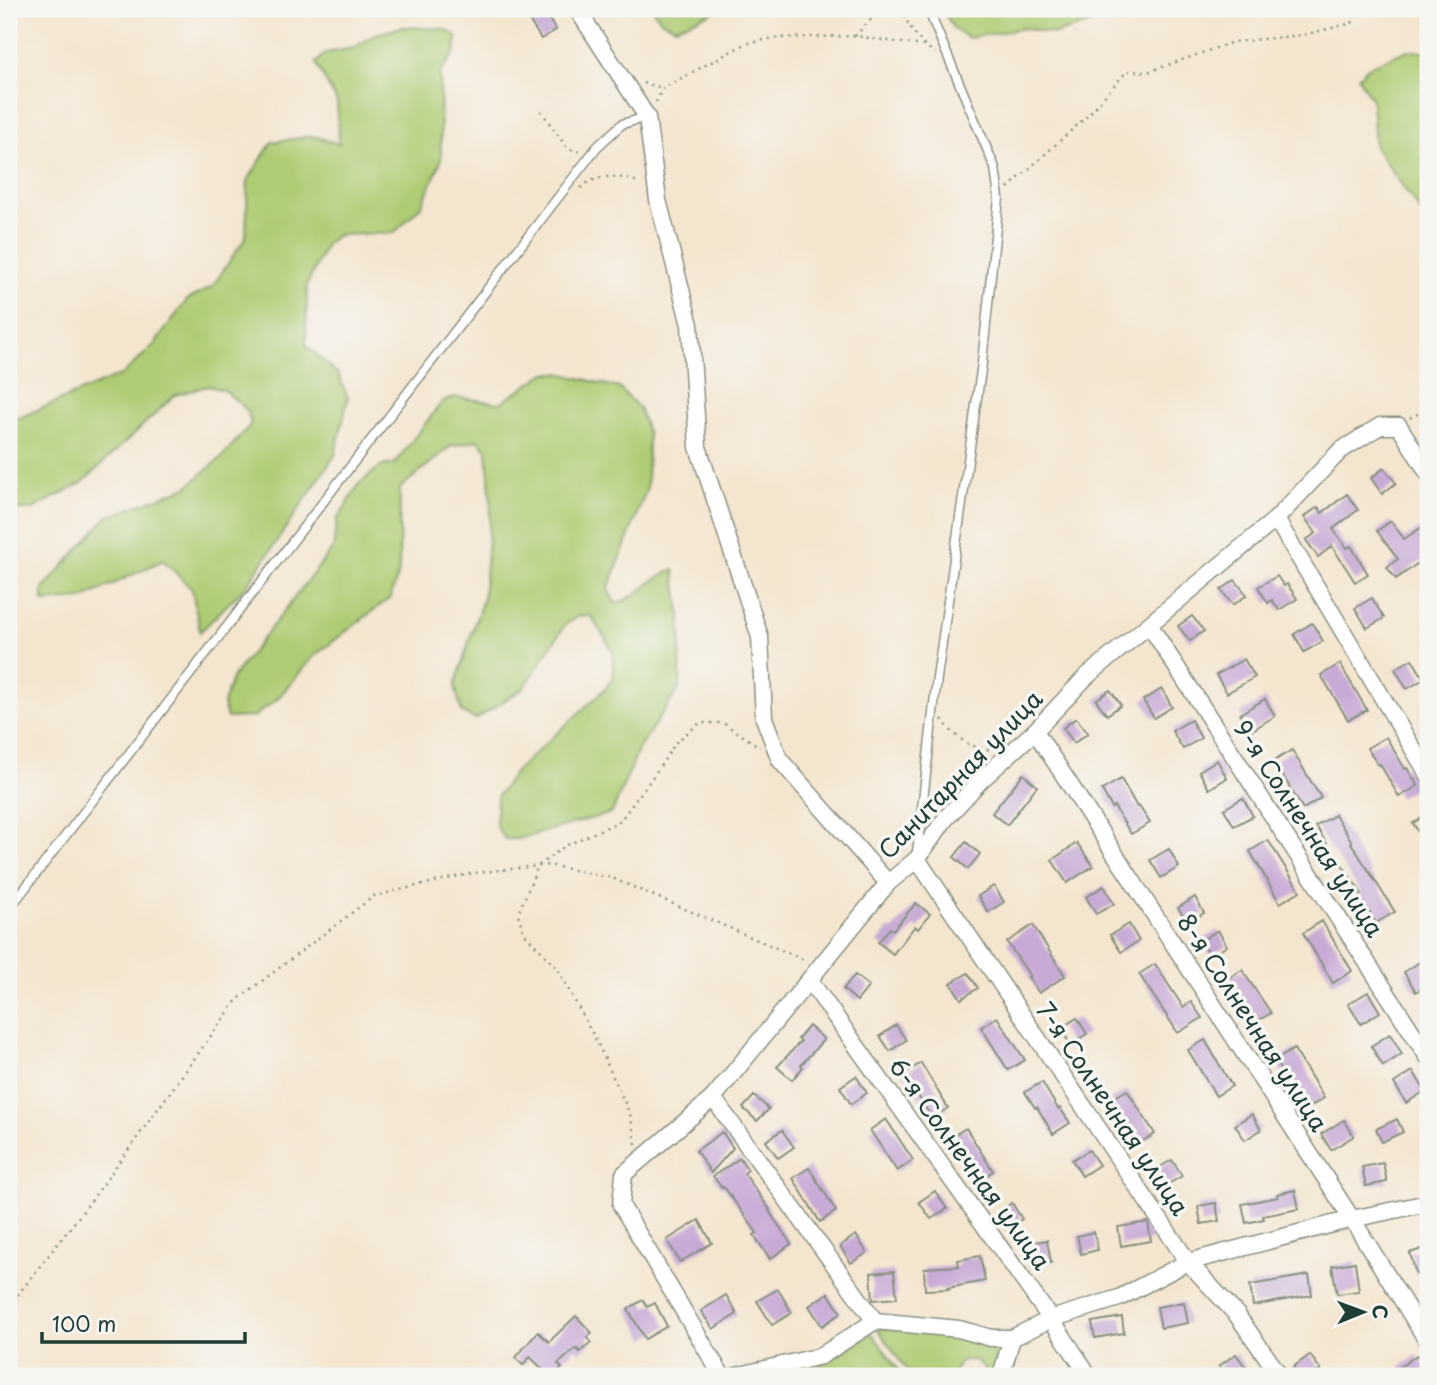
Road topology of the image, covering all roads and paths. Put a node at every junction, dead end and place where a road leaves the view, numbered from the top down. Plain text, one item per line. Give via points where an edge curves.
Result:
1 (577, 9) edge
2 (881, 9) edge
3 (901, 9) edge
4 (928, 9) edge
5 (1359, 9) edge
6 (855, 36) junction
7 (924, 46) junction
8 (952, 64) junction
9 (541, 111) dead end
10 (647, 117) junction
11 (597, 147) junction
12 (577, 191) dead end
13 (999, 198) junction
14 (658, 200) junction
15 (1428, 412) edge
16 (1399, 426) junction
17 (1428, 473) edge
18 (1276, 519) junction
19 (1150, 626) junction
20 (939, 713) dead end
21 (1035, 731) junction
22 (1003, 748) dead end
23 (780, 760) junction
24 (1428, 774) edge
25 (917, 859) junction
26 (538, 866) junction
27 (888, 883) junction
28 (9, 909) edge
29 (814, 975) junction
30 (1428, 1057) edge
31 (713, 1098) junction
32 (640, 1161) junction
33 (1428, 1203) edge
34 (1352, 1219) junction
35 (1188, 1262) junction
36 (9, 1306) edge
37 (1051, 1319) junction
38 (875, 1321) junction
39 (1012, 1338) junction
40 (1428, 1342) edge
41 (722, 1376) edge
42 (736, 1376) edge
43 (1001, 1376) edge
44 (1089, 1376) edge
45 (1280, 1376) edge

1 - 10 street
2 - 6 path
3 - 7 path
4 - 8 lane
5 - 13 path via 1352,23 1303,35 1233,42 1148,72 1127,71 1086,117
6 - 7 path
6 - 10 path via 774,38 745,44 663,88
7 - 8 path
8 - 13 lane via 995,168
9 - 11 path via 567,148 583,152
10 - 11 lane via 622,124
10 - 14 street
11 - 28 lane
12 - 14 path via 586,183 610,176 638,182
13 - 25 lane
14 - 23 street via 690,325 698,447 760,637 764,718
15 - 16 path
16 - 17 street
16 - 18 street, Санитарная улица via 1380,426 1339,451
18 - 19 street, Санитарная улица
18 - 24 street
19 - 21 street, Санитарная улица via 1086,677
19 - 30 street, 9-я Солнечная улица
20 - 22 path via 951,731 969,745
21 - 25 street, Санитарная улица via 954,809
21 - 34 street, 8-я Солнечная улица
23 - 26 path via 723,723 700,723 677,741 620,821 565,846
23 - 27 street
25 - 27 street, Санитарная улица
25 - 35 street, 7-я Солнечная улица
26 - 29 path via 612,878 802,958
26 - 32 path via 518,914 524,933 557,968 598,1044 629,1114
26 - 36 path via 473,873 374,896 237,1000
27 - 29 street, Санитарная улица
29 - 31 street, Санитарная улица
29 - 37 street, 6-я Солнечная улица
31 - 32 street, Санитарная улица
31 - 38 street
32 - 41 street, Санитарная улица via 624,1174 621,1205
33 - 34 street
34 - 35 street
34 - 40 street, 8-я Солнечная улица
35 - 37 street via 1119,1298
35 - 45 street, 7-я Солнечная улица via 1237,1315
37 - 39 street
37 - 44 street, 6-я Солнечная улица
38 - 39 street
38 - 42 street via 821,1356
39 - 43 street

